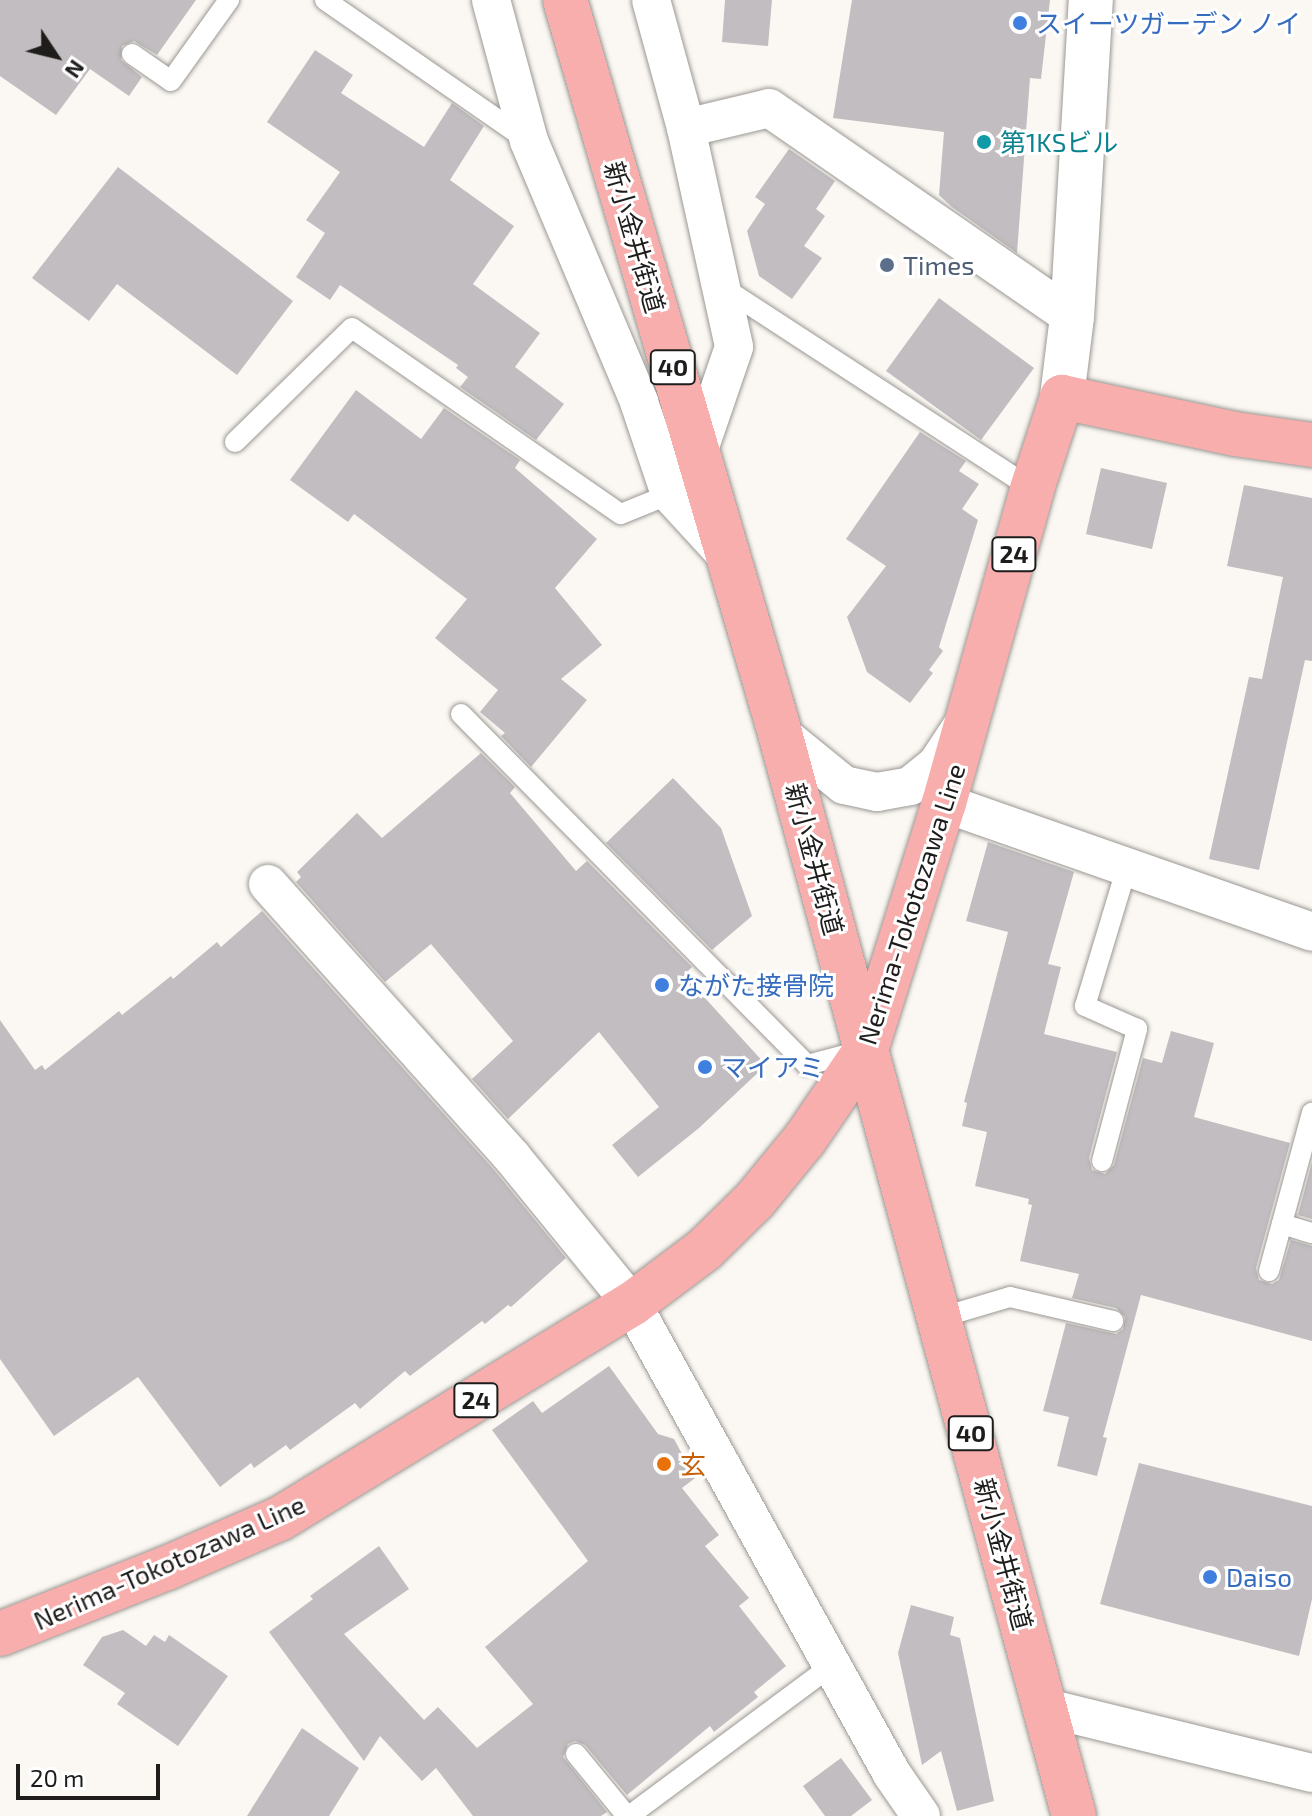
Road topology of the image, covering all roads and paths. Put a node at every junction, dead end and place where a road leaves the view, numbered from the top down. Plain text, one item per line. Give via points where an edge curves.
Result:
1 (229, 0) edge
2 (325, 0) edge
3 (491, 0) edge
4 (565, 0) edge
5 (651, 0) edge
6 (1091, 0) edge
7 (132, 54) dead end
8 (686, 128) junction
9 (529, 141) junction
10 (724, 287) junction
11 (1072, 317) junction
12 (1062, 397) junction
13 (235, 442) dead end
14 (1312, 445) edge
15 (698, 452) junction
16 (1032, 489) junction
17 (670, 494) junction
18 (727, 556) junction
19 (971, 712) junction
20 (461, 714) dead end
21 (780, 733) junction
22 (944, 803) junction
23 (1127, 867) junction
24 (268, 884) dead end
25 (1312, 932) edge
26 (866, 1050) junction
27 (1312, 1113) edge
28 (1102, 1161) dead end
29 (1282, 1224) junction
30 (1312, 1233) edge
31 (1269, 1271) dead end
32 (632, 1304) junction
33 (939, 1318) junction
34 (1113, 1321) dead end
35 (0, 1634) edge
36 (832, 1665) junction
37 (1047, 1708) junction
38 (576, 1754) dead end
39 (1312, 1773) edge
40 (628, 1816) edge
41 (921, 1816) edge
42 (1074, 1816) edge

1 - 7 lane via 171,81
2 - 9 lane
3 - 9 street
4 - 15 main road, 新小金井街道 / 40
5 - 8 street
6 - 11 street
8 - 10 street
8 - 11 street via 769,108
9 - 17 street via 639,402
10 - 15 street via 734,347
10 - 16 lane
11 - 12 street
12 - 14 main road
12 - 16 main road, Nerima-Tokotozawa Line / 24
13 - 17 lane via 352,328 621,514
15 - 18 main road, 新小金井街道 / 40
16 - 19 main road, Nerima-Tokotozawa Line / 24
17 - 18 street
18 - 21 main road, 新小金井街道 / 40
19 - 21 street via 937,764 910,786 877,792 844,785
19 - 22 main road, Nerima-Tokotozawa Line / 24
20 - 26 lane via 807,1065
21 - 26 main road, 新小金井街道 / 40
22 - 23 street
22 - 26 main road, Nerima-Tokotozawa Line / 24
23 - 25 street
23 - 28 lane via 1085,1006 1137,1029
24 - 32 street via 512,1157
26 - 32 main road, Nerima-Tokotozawa Line / 24 via 755,1200 704,1250
26 - 33 main road, 新小金井街道 / 40
27 - 29 lane
29 - 30 lane
29 - 31 lane
32 - 35 main road, Nerima-Tokotozawa Line / 24 via 281,1518
32 - 36 street
33 - 34 lane via 1010,1297
33 - 37 main road, 新小金井街道 / 40
36 - 40 lane
36 - 41 street
37 - 39 street
37 - 42 main road, 新小金井街道 / 40
38 - 40 lane

